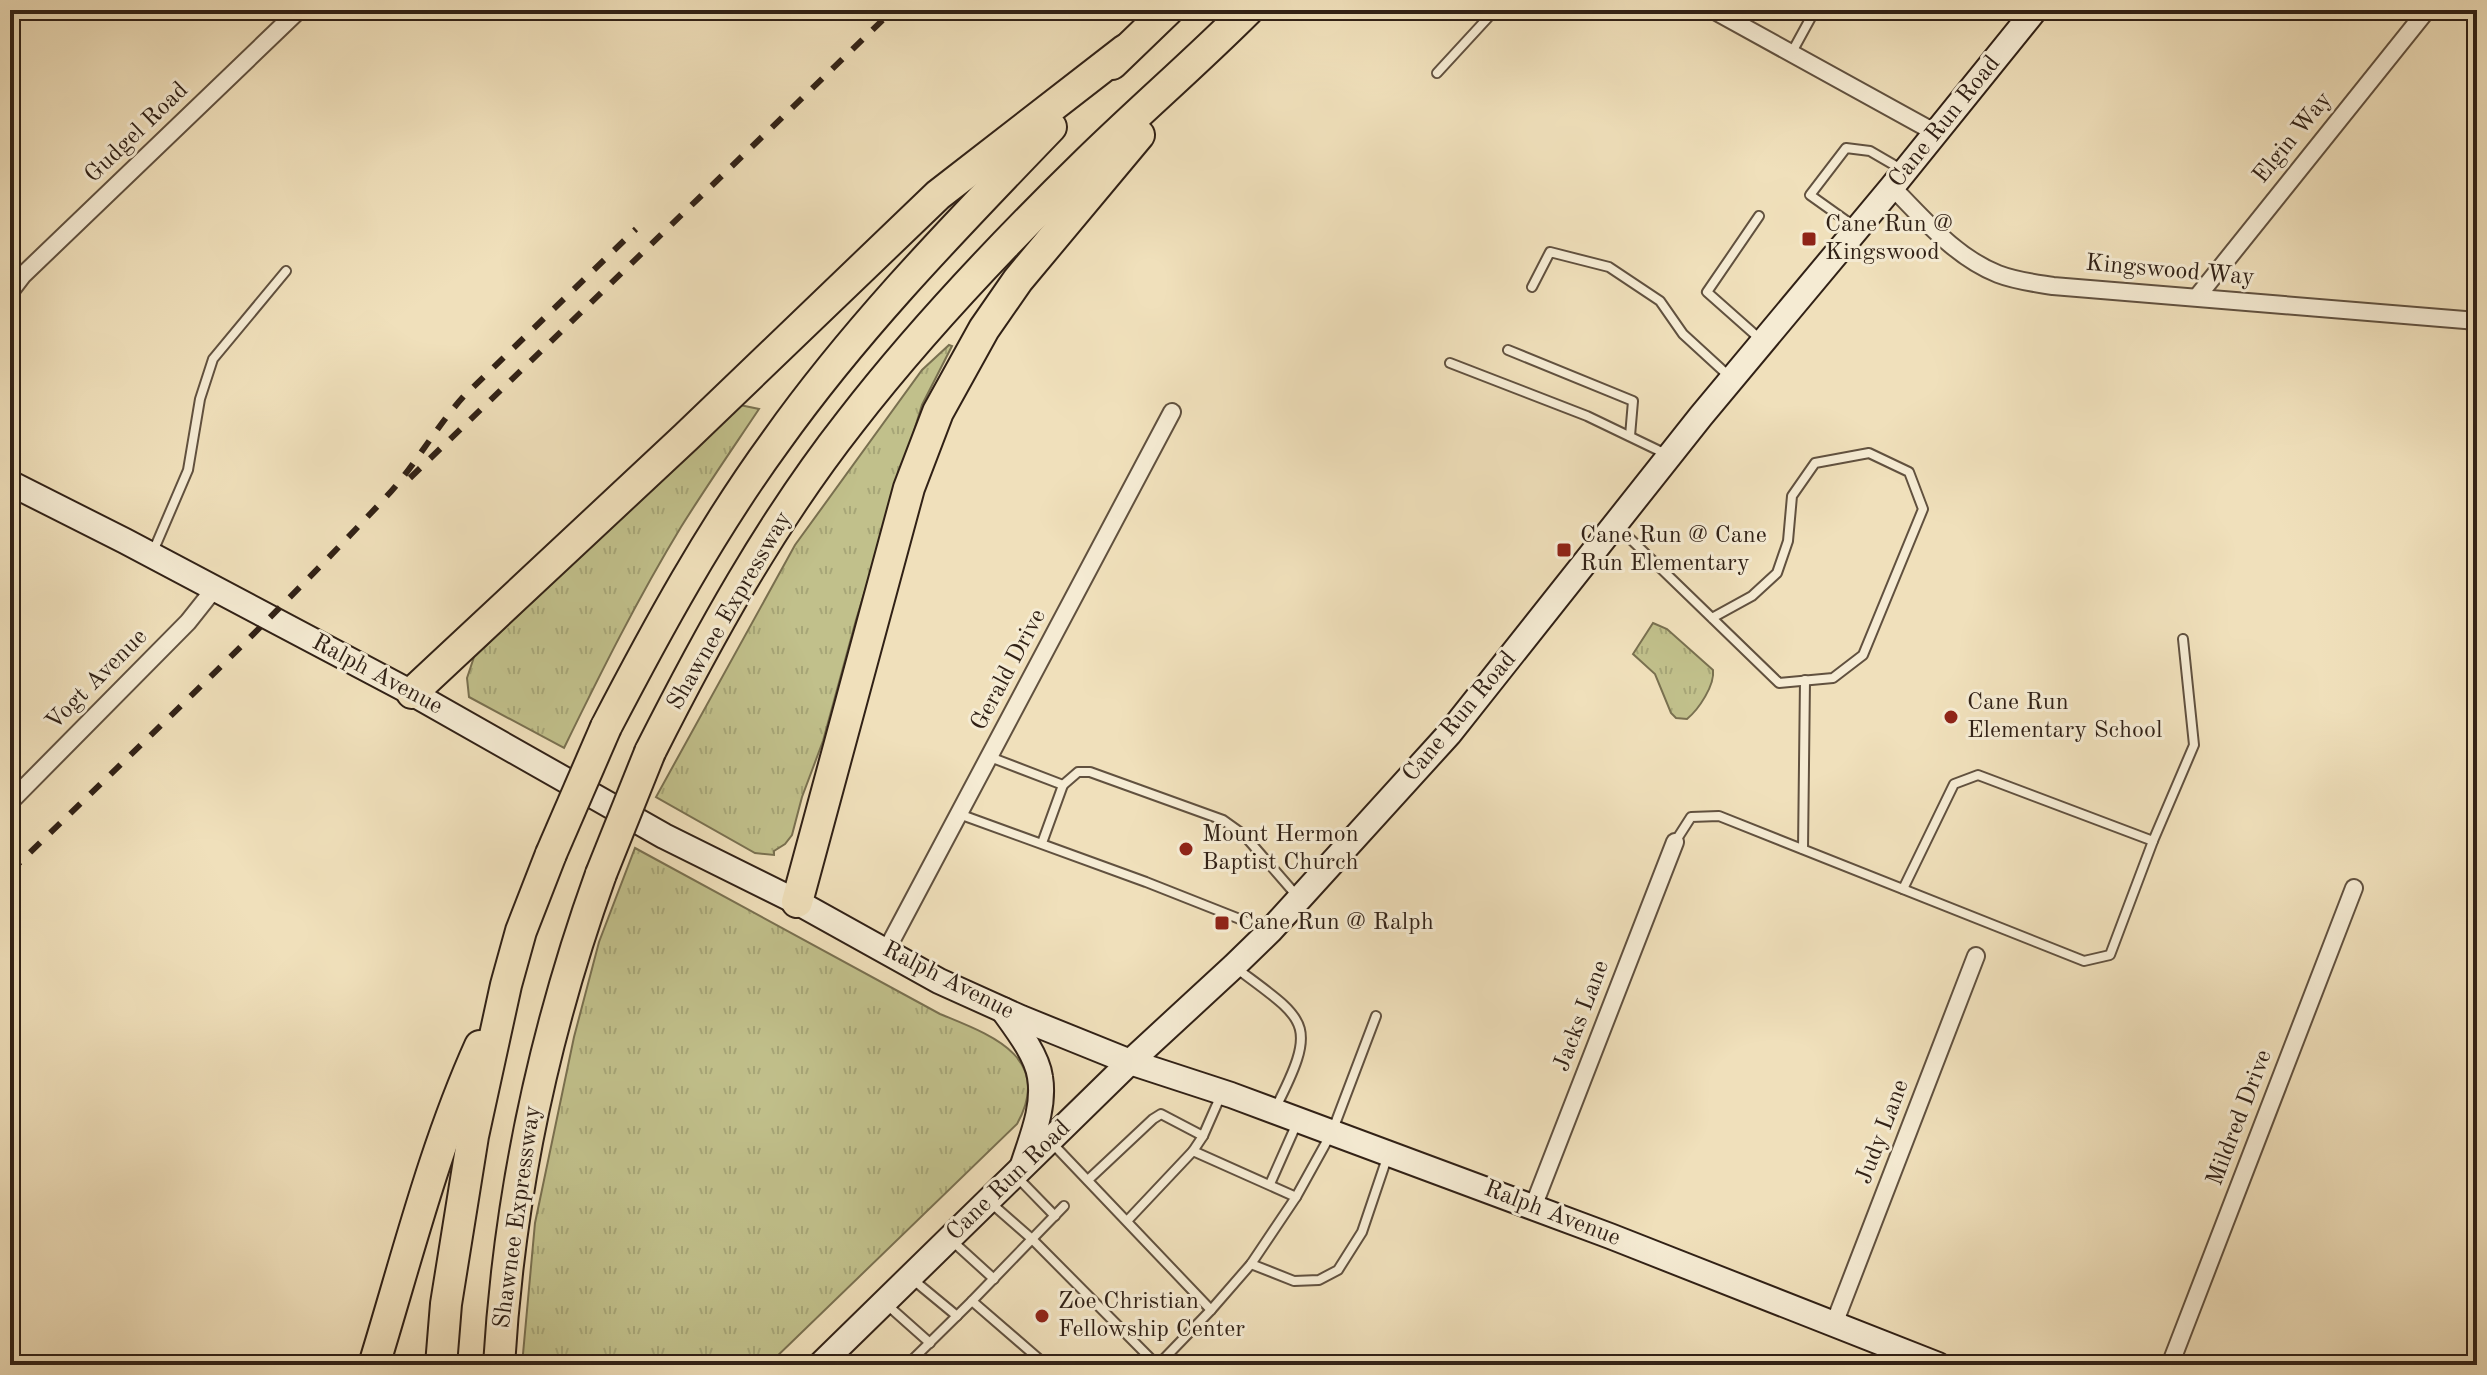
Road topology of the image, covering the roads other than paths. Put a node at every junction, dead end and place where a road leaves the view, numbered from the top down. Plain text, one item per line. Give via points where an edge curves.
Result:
1 (299, 10) edge
2 (1168, 10) edge
3 (1248, 10) edge
4 (1495, 10) edge
5 (1713, 10) edge
6 (1815, 10) edge
7 (2035, 10) edge
8 (2427, 10) edge
9 (1125, 50) junction
10 (1206, 52) junction
11 (1792, 52) junction
12 (1437, 73) dead end
13 (1936, 133) junction
14 (1899, 179) junction
15 (1759, 216) dead end
16 (1858, 228) junction
17 (286, 271) dead end
18 (1532, 287) dead end
19 (10, 292) edge
20 (2197, 297) junction
21 (2477, 321) edge
22 (1763, 342) junction
23 (1508, 350) dead end
24 (1450, 363) dead end
25 (1732, 379) junction
26 (1172, 412) dead end
27 (1630, 436) junction
28 (1670, 456) junction
29 (10, 483) edge
30 (1616, 525) junction
31 (152, 555) junction
32 (215, 588) junction
33 (1712, 618) junction
34 (2183, 639) dead end
35 (1805, 680) junction
36 (412, 693) junction
37 (990, 757) junction
38 (1063, 785) junction
39 (10, 802) edge
40 (959, 814) junction
41 (2153, 841) junction
42 (1675, 842) joint
43 (1042, 843) junction
44 (1803, 849) junction
45 (2354, 888) dead end
46 (1903, 889) junction
47 (1299, 898) junction
48 (797, 902) junction
49 (1270, 931) junction
50 (886, 951) junction
51 (1976, 956) dead end
52 (1234, 966) junction
53 (506, 985) junction
54 (1002, 1008) junction
55 (1376, 1016) dead end
56 (1130, 1062) junction
57 (1222, 1092) junction
58 (1274, 1111) junction
59 (1298, 1120) junction
60 (1332, 1132) junction
61 (1203, 1136) junction
62 (1050, 1142) junction
63 (1193, 1151) junction
64 (1389, 1153) junction
65 (1019, 1172) junction
66 (1088, 1180) junction
67 (1270, 1184) junction
68 (1296, 1197) junction
69 (989, 1201) junction
70 (1064, 1206) dead end
71 (1533, 1207) junction
72 (1055, 1216) junction
73 (1127, 1221) junction
74 (950, 1239) junction
75 (1032, 1239) junction
76 (1251, 1264) junction
77 (910, 1277) junction
78 (994, 1279) junction
79 (972, 1301) junction
80 (884, 1303) junction
81 (1211, 1310) junction
82 (957, 1316) junction
83 (1834, 1324) junction
84 (930, 1343) junction
85 (374, 1365) edge
86 (441, 1365) edge
87 (499, 1365) edge
88 (820, 1365) edge
89 (907, 1365) edge
90 (1046, 1365) edge
91 (1158, 1365) edge
92 (1938, 1365) edge
93 (2170, 1365) edge

1 - 19 street, Gudgel Road
2 - 9 highway, Shawnee Expressway
3 - 10 highway, Shawnee Expressway
4 - 12 lane
5 - 11 street
6 - 11 lane
7 - 13 street, Cane Run Road
8 - 20 street, Elgin Way
9 - 36 highway via 938,195
9 - 53 highway, Shawnee Expressway, bridge via 925,258 842,355 734,502 606,727 521,931
10 - 48 highway via 1018,280 938,412 909,488
10 - 87 highway, Shawnee Expressway, bridge via 1087,162 927,329 850,421 763,547 701,652 650,752 601,874 553,1022 523,1153 502,1302
11 - 13 street
13 - 14 street, Cane Run Road
14 - 16 street, Cane Run Road
14 - 16 lane via 1870,151 1846,148 1810,195
14 - 20 street, Kingswood Way via 1965,256 2000,275 2053,286
15 - 22 lane via 1707,292
16 - 22 street, Cane Run Road
17 - 31 lane via 213,359 188,470
18 - 25 lane via 1550,252 1609,267 1660,301 1683,334
20 - 21 street, Kingswood Way
22 - 25 street, Cane Run Road
23 - 27 lane via 1633,401
24 - 27 lane
25 - 28 street, Cane Run Road
26 - 37 street, Gerald Drive
27 - 28 lane
28 - 30 street, Cane Run Road
29 - 31 street, Ralph Avenue
30 - 33 lane
30 - 47 street, Cane Run Road via 1449,734
31 - 32 street, Ralph Avenue
32 - 36 street, Ralph Avenue
32 - 39 street, Vogt Avenue via 188,622
33 - 35 lane via 1779,683
33 - 35 lane via 1752,596 1777,573 1788,541 1792,496 1815,463 1869,453 1909,472 1923,509 1863,655 1833,678
34 - 41 lane via 2194,745
35 - 44 lane
36 - 48 street, Ralph Avenue via 664,836
37 - 38 lane
37 - 40 street, Gerald Drive
38 - 43 lane
38 - 47 lane via 1078,772 1090,772 1223,820 1244,835
40 - 43 lane
40 - 50 street, Gerald Drive
41 - 46 lane via 1978,775 1954,784
41 - 46 lane via 2110,955 2084,961
42 - 44 lane via 1691,817 1719,816
42 - 71 street, Jacks Lane
43 - 49 lane
44 - 46 lane
45 - 93 street, Mildred Drive
47 - 49 street, Cane Run Road
48 - 50 street, Ralph Avenue
49 - 52 street, Cane Run Road
50 - 54 street, Ralph Avenue
51 - 83 street, Judy Lane
52 - 56 street, Cane Run Road
52 - 58 lane via 1297,1017 1303,1038
53 - 85 highway via 455,1100
53 - 86 highway, Shawnee Expressway via 462,1194
54 - 56 street, Ralph Avenue
54 - 65 street via 1040,1078 1039,1118
55 - 60 lane
56 - 57 street, Ralph Avenue
56 - 62 street, Cane Run Road
57 - 58 street, Ralph Avenue
57 - 61 lane
58 - 59 street, Ralph Avenue
59 - 60 street, Ralph Avenue
59 - 67 lane
60 - 64 street, Ralph Avenue
60 - 68 lane
61 - 63 lane
61 - 66 lane via 1161,1114
62 - 65 street, Cane Run Road
62 - 66 lane
63 - 67 lane
63 - 73 lane
64 - 71 street, Ralph Avenue
64 - 76 lane via 1362,1232 1338,1270 1319,1280 1294,1281
65 - 69 street, Cane Run Road
65 - 72 lane
66 - 73 lane
67 - 68 lane
68 - 76 lane
69 - 74 street, Cane Run Road
69 - 75 lane
70 - 72 lane
71 - 83 street, Ralph Avenue
72 - 75 lane
73 - 81 lane
74 - 77 street, Cane Run Road
74 - 78 lane
75 - 78 lane
75 - 91 lane
76 - 81 lane
77 - 80 street, Cane Run Road
77 - 82 lane
78 - 79 lane
79 - 82 lane
79 - 90 lane
80 - 84 lane
80 - 88 street, Cane Run Road
81 - 91 lane
82 - 84 lane
83 - 92 street, Ralph Avenue
84 - 89 lane

